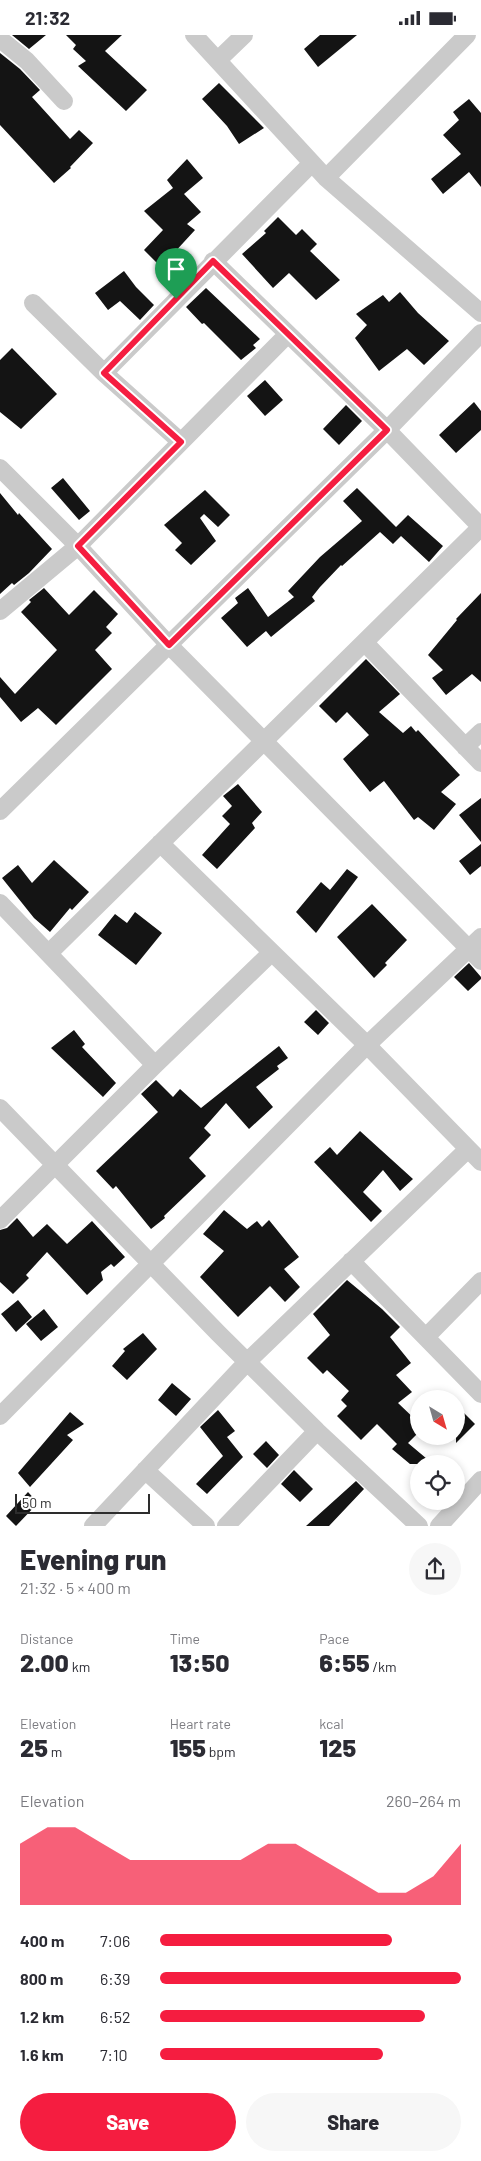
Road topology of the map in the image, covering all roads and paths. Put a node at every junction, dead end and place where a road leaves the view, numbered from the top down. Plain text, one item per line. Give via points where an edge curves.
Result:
1 (194, 35) edge
2 (244, 35) edge
3 (467, 35) edge
4 (0, 39) edge
5 (218, 61) junction
6 (64, 101) dead end
7 (312, 163) junction
8 (326, 177) junction
9 (213, 261) junction
10 (33, 303) dead end
11 (478, 304) edge
12 (481, 333) edge
13 (288, 334) junction
14 (104, 373) junction
15 (387, 430) junction
16 (181, 442) junction
17 (0, 468) edge
18 (481, 527) edge
19 (78, 546) junction
20 (0, 611) edge
21 (365, 643) junction
22 (169, 645) junction
23 (481, 732) edge
24 (264, 742) junction
25 (465, 747) junction
26 (481, 763) edge
27 (0, 811) edge
28 (160, 843) junction
29 (0, 903) edge
30 (477, 949) edge
31 (50, 953) junction
32 (271, 953) junction
33 (367, 1045) junction
34 (155, 1065) junction
35 (0, 1108) edge
36 (468, 1149) junction
37 (481, 1162) edge
38 (54, 1165) junction
39 (0, 1220) edge
40 (351, 1261) junction
41 (150, 1264) junction
42 (481, 1281) edge
43 (426, 1337) junction
44 (248, 1361) junction
45 (481, 1394) edge
46 (0, 1416) edge
47 (317, 1431) junction
48 (145, 1470) junction
49 (481, 1480) edge
50 (92, 1526) edge
51 (206, 1526) edge
52 (226, 1526) edge
53 (419, 1526) edge
54 (439, 1526) edge

1 - 5 street
2 - 5 street
3 - 8 street
4 - 6 street via 27,61
5 - 7 street
7 - 8 street
7 - 9 street
8 - 11 street
9 - 13 street
9 - 14 street
10 - 14 street
12 - 15 street
13 - 15 street
13 - 16 street
14 - 16 street
15 - 18 street
15 - 22 street
16 - 19 street
17 - 19 street
18 - 21 street
19 - 20 street
19 - 22 street
21 - 24 street
21 - 25 street
22 - 24 street
22 - 27 street
23 - 25 street
24 - 28 street
24 - 30 street
25 - 26 street
28 - 31 street
28 - 32 street
29 - 31 street
30 - 33 street
31 - 34 street
32 - 33 street
32 - 34 street
33 - 36 street
33 - 41 street
34 - 38 street
35 - 38 street
36 - 37 street
36 - 40 street
38 - 39 street
38 - 41 street
40 - 43 street
40 - 44 street
41 - 44 street
41 - 46 street
42 - 43 street
43 - 45 street
44 - 47 street
44 - 48 street
47 - 52 street
47 - 53 street
48 - 50 street
48 - 51 street
49 - 54 street

